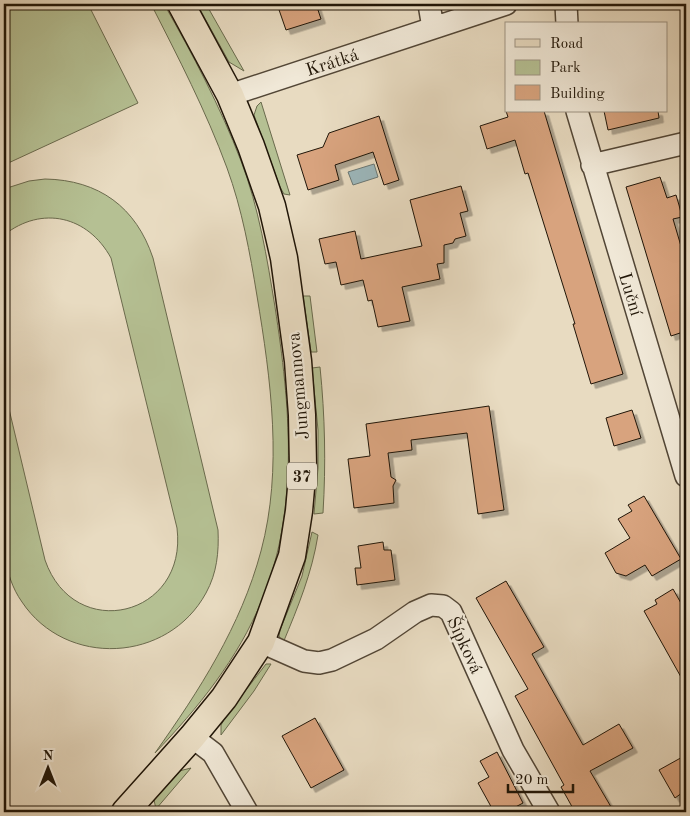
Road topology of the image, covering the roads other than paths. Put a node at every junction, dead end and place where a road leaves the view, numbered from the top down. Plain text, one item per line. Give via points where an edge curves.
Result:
1 (181, 4) edge
2 (429, 4) edge
3 (506, 4) edge
4 (566, 4) edge
5 (567, 22) edge
6 (433, 28) junction
7 (230, 95) junction
8 (577, 112) edge
9 (686, 143) edge
10 (592, 165) junction
11 (686, 476) edge
12 (261, 642) junction
13 (192, 737) junction
14 (125, 812) edge
15 (247, 812) edge
16 (549, 812) edge

1 - 7 main road, 37
2 - 6 street
3 - 6 street, Krátká
4 - 5 street
6 - 7 street, Krátká
7 - 12 main road, Jungmannova / 37 via 272,206 284,258 302,415 300,511 292,556
8 - 10 street, Luční
9 - 10 street
10 - 11 street, Luční
12 - 13 main road, Jungmannova / 37 via 224,698
12 - 16 street, Šípková via 304,662 319,663 376,639 415,612 431,606 444,606 451,612 513,750
13 - 14 main road, Jungmannova / 37
13 - 15 street via 213,754

